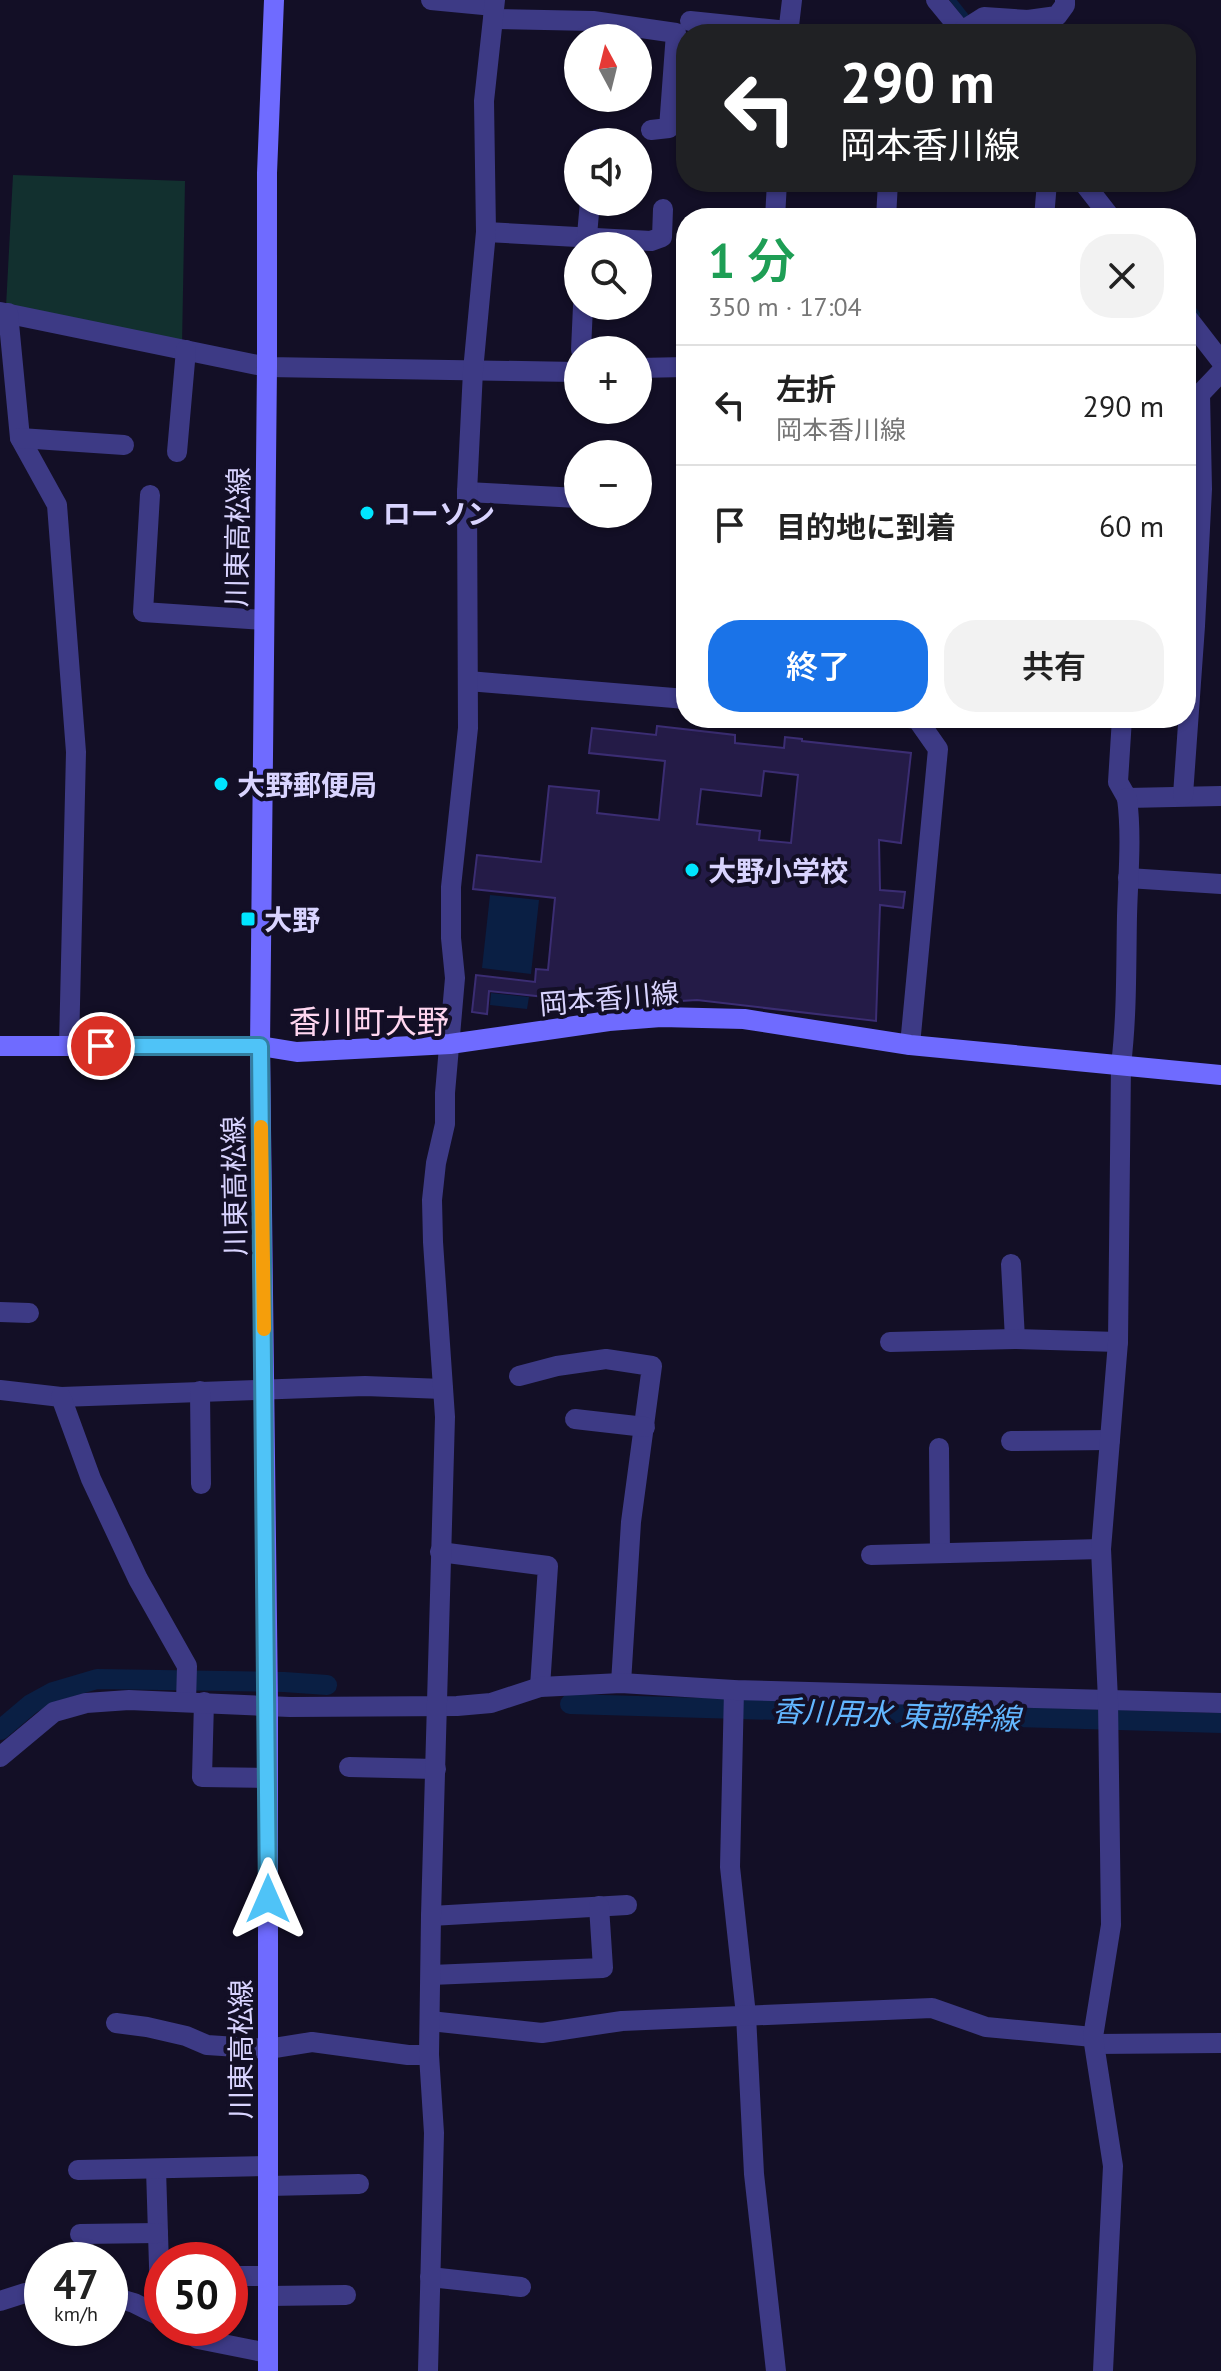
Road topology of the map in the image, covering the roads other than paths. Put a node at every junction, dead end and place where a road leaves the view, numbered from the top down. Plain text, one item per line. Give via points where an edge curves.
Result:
1 (274, 0) edge
2 (431, 0) edge
3 (792, 0) edge
4 (936, 0) edge
5 (1065, 0) edge
6 (494, 8) edge
7 (690, 21) dead end
8 (574, 24) edge
9 (714, 24) edge
10 (789, 24) edge
11 (962, 24) edge
12 (974, 24) edge
13 (652, 32) edge
14 (652, 130) edge
15 (1091, 192) edge
16 (1103, 208) edge
17 (663, 209) dead end
18 (486, 232) junction
19 (564, 240) edge
20 (652, 241) edge
21 (4, 312) edge
22 (1196, 329) edge
23 (186, 350) junction
24 (1221, 361) edge
25 (267, 367) junction
26 (676, 367) edge
27 (652, 368) edge
28 (473, 371) junction
29 (564, 372) edge
30 (1221, 372) edge
31 (1196, 392) edge
32 (1196, 410) edge
33 (20, 438) junction
34 (124, 445) dead end
35 (177, 452) dead end
36 (1211, 490) edge
37 (467, 492) junction
38 (150, 495) dead end
39 (564, 497) edge
40 (1196, 618) edge
41 (264, 620) junction
42 (468, 681) junction
43 (676, 698) edge
44 (923, 728) edge
45 (1121, 728) edge
46 (1188, 728) edge
47 (1183, 795) junction
48 (1221, 796) edge
49 (1127, 798) junction
50 (1128, 878) junction
51 (1221, 884) edge
52 (450, 1044) junction
53 (910, 1045) junction
54 (0, 1046) edge
55 (69, 1046) junction
56 (260, 1046) junction
57 (1121, 1065) junction
58 (1221, 1075) edge
59 (1011, 1264) dead end
60 (0, 1312) edge
61 (29, 1313) dead end
62 (1015, 1339) junction
63 (890, 1342) dead end
64 (1118, 1342) junction
65 (519, 1376) dead end
66 (443, 1389) junction
67 (0, 1390) edge
68 (200, 1391) junction
69 (264, 1391) junction
70 (61, 1397) junction
71 (575, 1419) dead end
72 (645, 1427) junction
73 (1110, 1440) junction
74 (1011, 1441) dead end
75 (939, 1448) dead end
76 (201, 1484) dead end
77 (1101, 1549) junction
78 (440, 1552) junction
79 (940, 1553) junction
80 (871, 1555) dead end
81 (621, 1683) junction
82 (540, 1687) junction
83 (734, 1690) junction
84 (1108, 1700) junction
85 (192, 1701) junction
86 (1221, 1703) edge
87 (268, 1704) junction
88 (435, 1707) junction
89 (0, 1757) edge
90 (349, 1767) dead end
91 (436, 1769) junction
92 (268, 1778) junction
93 (627, 1905) dead end
94 (599, 1906) junction
95 (431, 1916) junction
96 (431, 1975) junction
97 (746, 2015) junction
98 (430, 2021) junction
99 (116, 2023) dead end
100 (1094, 2040) junction
101 (1221, 2043) edge
102 (268, 2049) junction
103 (429, 2055) junction
104 (156, 2169) junction
105 (78, 2170) dead end
106 (268, 2176) junction
107 (359, 2184) dead end
108 (158, 2233) junction
109 (80, 2234) dead end
110 (158, 2242) edge
111 (430, 2277) junction
112 (248, 2281) edge
113 (268, 2286) junction
114 (521, 2287) dead end
115 (24, 2293) edge
116 (346, 2295) dead end
117 (0, 2301) edge
118 (219, 2346) edge
119 (268, 2362) edge
120 (428, 2371) edge
121 (776, 2371) edge
122 (1103, 2371) edge

1 - 25 main road, 川東高松線
2 - 6 street
3 - 10 street
4 - 11 street
5 - 12 street via 1057,16 984,17
6 - 8 street
6 - 18 street via 484,101
7 - 9 street
13 - 14 street via 676,33 669,128
15 - 16 street
17 - 20 street via 662,237
18 - 19 street
18 - 28 street
21 - 23 street
21 - 33 street
22 - 24 street
23 - 25 street
23 - 35 street
25 - 28 street
25 - 41 main road, 川東高松線
26 - 27 street
28 - 29 street
28 - 37 street
30 - 31 street
32 - 36 street
33 - 34 street
33 - 55 street via 57,505 76,752
36 - 40 street
37 - 39 street
37 - 42 street
38 - 41 street via 143,612
41 - 56 main road, 川東高松線
42 - 43 street
42 - 52 street via 465,773 451,887 455,978
44 - 53 street via 938,749
45 - 49 street via 1118,782
46 - 47 street
47 - 48 street
47 - 49 street
49 - 50 street
50 - 51 street
50 - 57 street
52 - 53 main road, 岡本香川線 via 661,1017 744,1019
52 - 56 main road, 岡本香川線 via 297,1052
52 - 66 street via 445,1124 432,1200
53 - 57 main road, 岡本香川線
54 - 55 main road, 岡本香川線
55 - 56 main road, 岡本香川線
56 - 69 main road, 川東高松線
57 - 58 main road, 岡本香川線
57 - 64 street
59 - 62 street
60 - 61 street
62 - 63 street
62 - 64 street
64 - 73 street
65 - 72 street via 606,1359 652,1366
66 - 69 street
66 - 78 street
67 - 70 street
68 - 69 street
68 - 70 street
68 - 76 street
69 - 87 main road, 川東高松線
70 - 85 street via 131,1565 187,1666
71 - 72 street
72 - 81 street via 631,1522
73 - 74 street
73 - 77 street
75 - 79 street
77 - 79 street
77 - 84 street
78 - 82 street via 548,1566
78 - 88 street
79 - 80 street
81 - 82 street
81 - 83 street
82 - 88 street via 491,1703
83 - 84 street
83 - 97 street via 730,1867
84 - 86 street
84 - 100 street via 1111,1925
85 - 87 street
85 - 89 street via 86,1703 54,1712
85 - 92 street via 202,1777
87 - 88 street
87 - 92 main road, 川東高松線
88 - 91 street
90 - 91 street
91 - 95 street
92 - 102 main road, 川東高松線
93 - 94 street
94 - 95 street
94 - 96 street via 603,1968
95 - 96 street
96 - 98 street
97 - 98 street via 622,2021 542,2033
97 - 100 street via 932,2008 986,2027
97 - 121 street via 754,2174
98 - 103 street
99 - 102 street via 207,2045
100 - 101 street
100 - 122 street via 1113,2166
102 - 103 street via 312,2042
102 - 106 main road, 川東高松線
103 - 111 street via 434,2133
104 - 105 street
104 - 106 street
104 - 108 street
106 - 107 street
106 - 113 main road, 川東高松線
108 - 109 street
108 - 110 street
111 - 114 street
111 - 120 street
112 - 113 street
113 - 116 street
113 - 119 main road, 川東高松線
115 - 117 street
118 - 119 street

